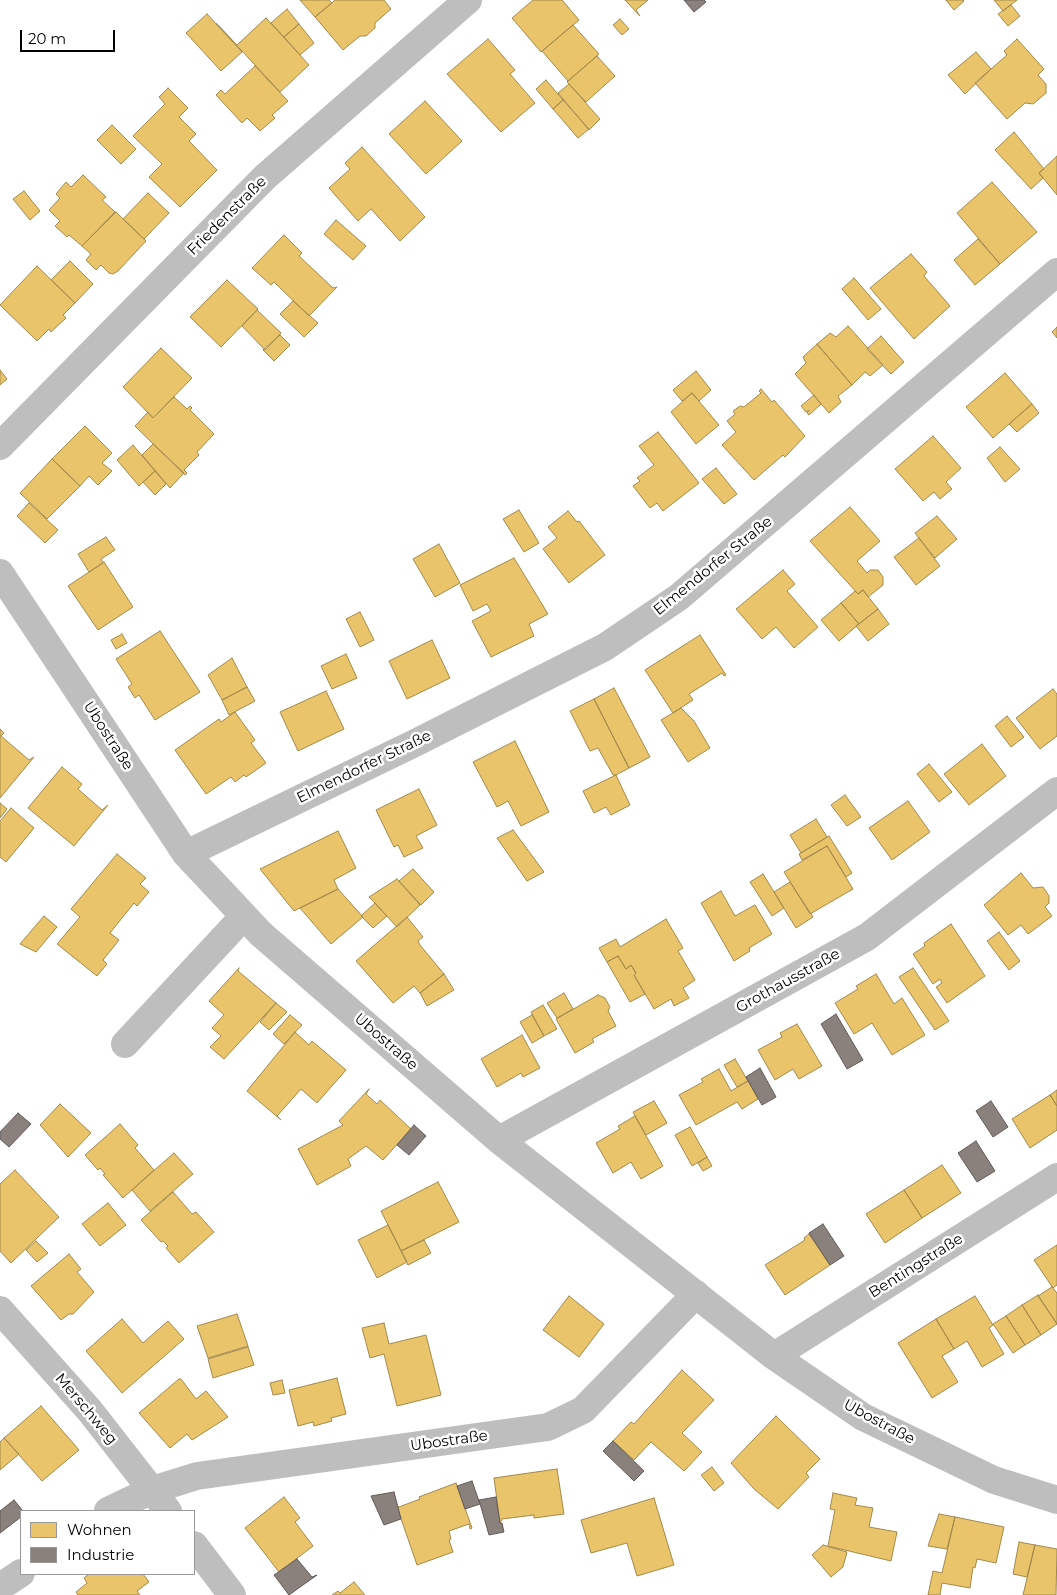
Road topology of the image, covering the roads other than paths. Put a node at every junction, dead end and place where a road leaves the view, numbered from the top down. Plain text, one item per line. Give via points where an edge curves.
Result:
1 (468, 0) edge
2 (1057, 272) edge
3 (0, 446) edge
4 (0, 573) edge
5 (1057, 791) edge
6 (186, 854) junction
7 (244, 916) junction
8 (125, 1044) dead end
9 (499, 1140) junction
10 (1057, 1177) edge
11 (696, 1294) junction
12 (0, 1310) edge
13 (774, 1356) junction
14 (1057, 1500) edge
15 (160, 1501) edge
16 (113, 1510) edge
17 (195, 1546) edge
18 (20, 1574) edge
19 (0, 1587) edge
20 (232, 1595) edge

1 - 3 street, Friedenstraße via 265,177
2 - 6 street, Elmendorfer Straße via 679,597 606,647
4 - 6 street, Ubostraße
5 - 9 street, Grothausstraße via 867,937
6 - 7 street, Ubostraße
7 - 8 street
7 - 9 street, Ubostraße
9 - 11 street, Ubostraße
10 - 13 street, Bentingstraße
11 - 13 street, Ubostraße
11 - 15 street, Ubostraße via 583,1410 548,1427 197,1476
12 - 15 street, Merschweg via 90,1411
13 - 14 street, Ubostraße via 862,1417 994,1480
15 - 16 street, Ubostraße
17 - 20 street
18 - 19 street

